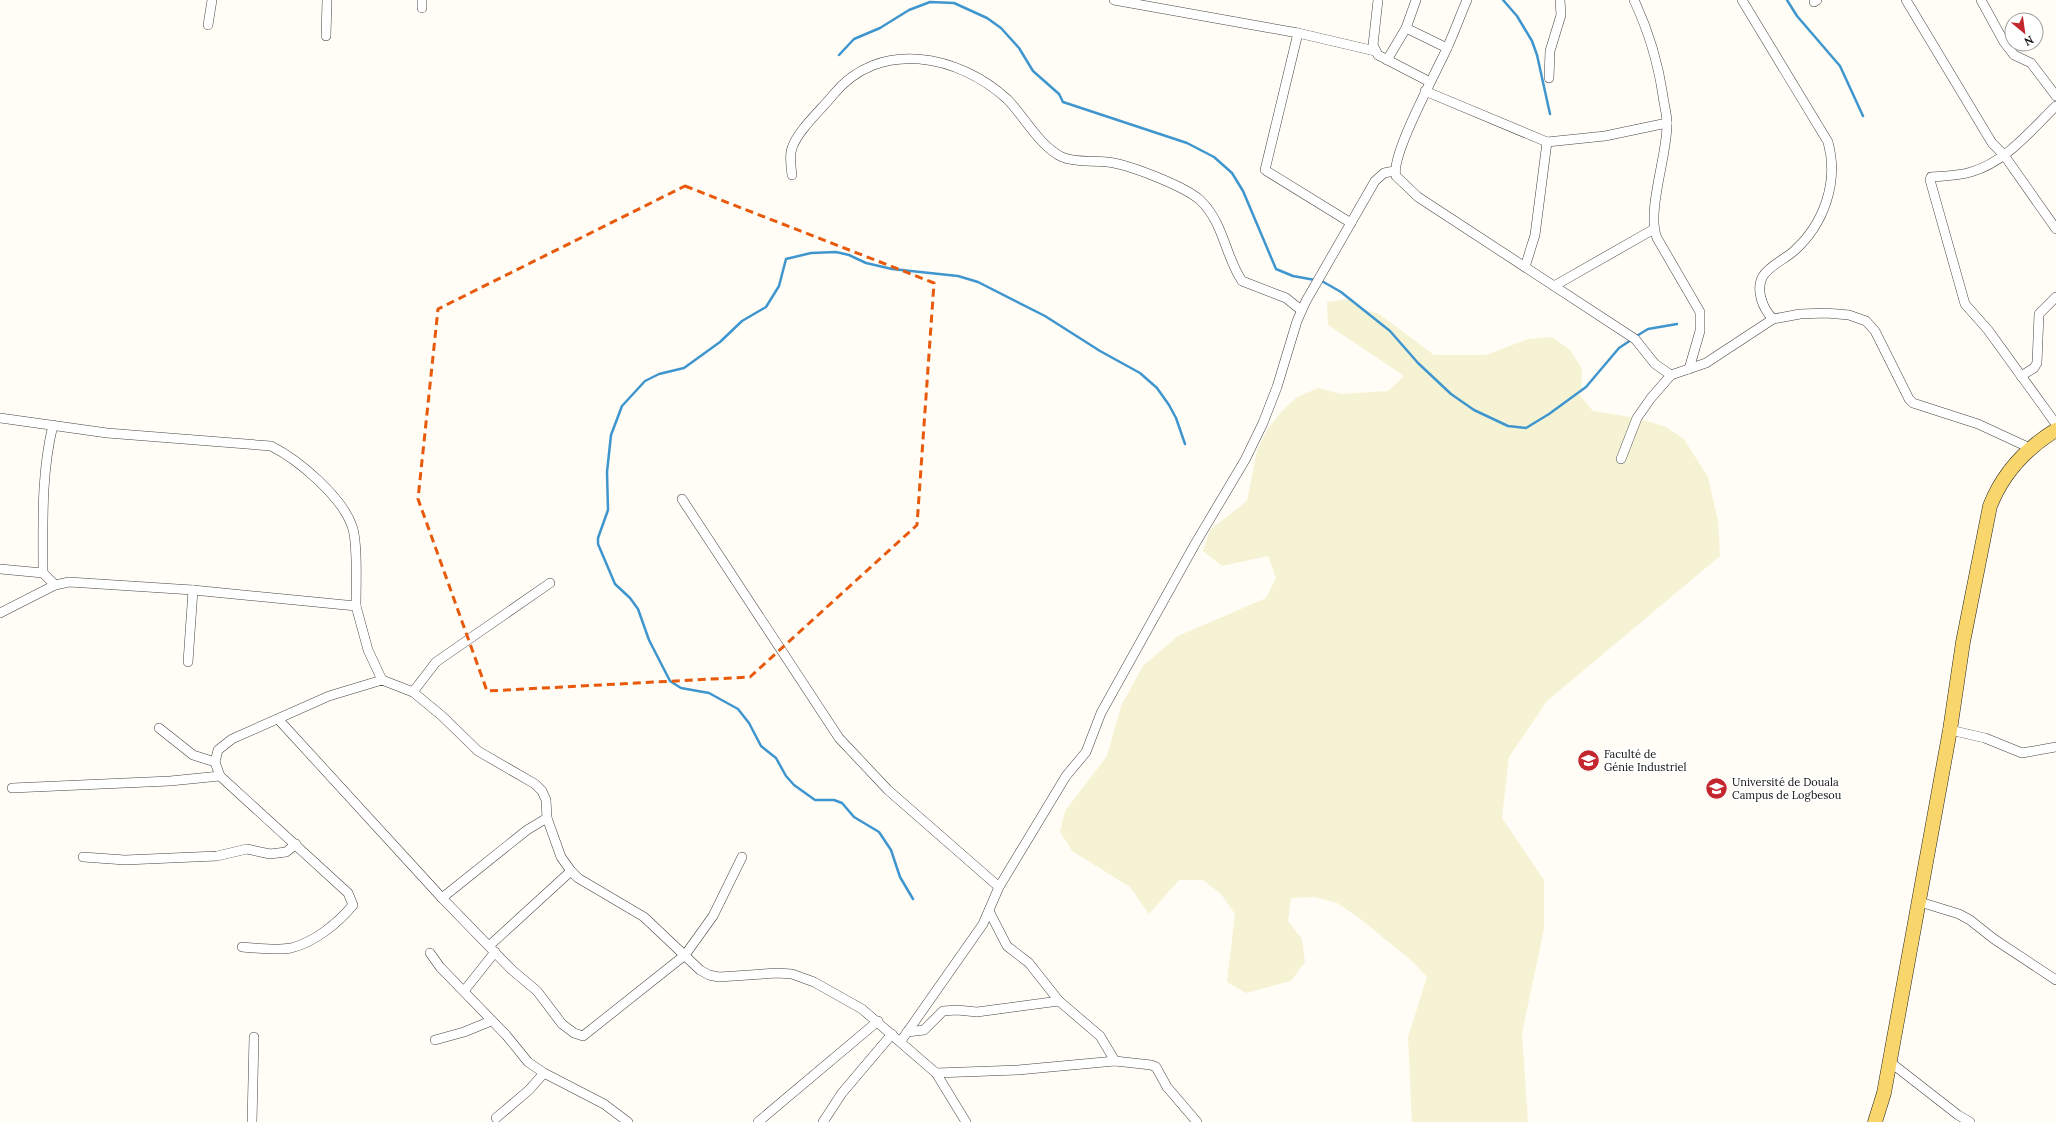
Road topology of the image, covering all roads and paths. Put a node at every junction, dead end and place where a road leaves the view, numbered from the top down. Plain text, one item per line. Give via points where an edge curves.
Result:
1 (212, 0) edge
2 (327, 0) edge
3 (1114, 0) edge
4 (1378, 0) edge
5 (1416, 0) edge
6 (1467, 0) edge
7 (1560, 0) edge
8 (1634, 0) edge
9 (1742, 0) edge
10 (1906, 0) edge
11 (1981, 0) edge
12 (208, 25) dead end
13 (1406, 28) junction
14 (1298, 33) junction
15 (326, 36) dead end
16 (1447, 48) junction
17 (1375, 51) junction
18 (1387, 60) junction
19 (1549, 78) dead end
20 (1430, 82) junction
21 (1425, 91) junction
22 (2056, 96) edge
23 (2056, 106) edge
24 (1667, 123) junction
25 (1547, 142) junction
26 (2004, 155) junction
27 (1394, 171) junction
28 (792, 176) dead end
29 (1351, 223) junction
30 (1654, 229) junction
31 (2056, 229) edge
32 (1525, 267) junction
33 (1554, 286) junction
34 (2056, 297) edge
35 (1301, 310) junction
36 (1773, 319) junction
37 (1689, 369) junction
38 (1671, 375) junction
39 (2021, 376) junction
40 (0, 418) edge
41 (2056, 424) edge
42 (53, 425) junction
43 (2056, 430) edge
44 (2030, 448) junction
45 (1621, 459) dead end
46 (682, 499) dead end
47 (0, 569) edge
48 (43, 572) junction
49 (550, 583) dead end
50 (55, 585) junction
51 (193, 590) junction
52 (356, 606) junction
53 (0, 613) edge
54 (188, 662) dead end
55 (382, 680) junction
56 (413, 692) junction
57 (278, 718) junction
58 (159, 728) dead end
59 (1950, 730) junction
60 (2056, 747) edge
61 (215, 762) junction
62 (220, 776) junction
63 (12, 788) dead end
64 (547, 818) junction
65 (296, 844) junction
66 (742, 856) dead end
67 (83, 857) dead end
68 (570, 871) junction
69 (999, 887) junction
70 (442, 898) junction
71 (1920, 902) junction
72 (989, 911) junction
73 (242, 947) dead end
74 (492, 949) junction
75 (430, 952) dead end
76 (685, 955) junction
77 (2056, 980) edge
78 (464, 991) junction
79 (1059, 1001) junction
80 (491, 1021) junction
81 (878, 1021) junction
82 (907, 1032) junction
83 (892, 1034) junction
84 (254, 1037) dead end
85 (435, 1040) dead end
86 (901, 1041) junction
87 (1115, 1062) junction
88 (1890, 1062) junction
89 (936, 1072) junction
90 (544, 1073) junction
91 (496, 1118) dead end
92 (252, 1122) edge
93 (628, 1122) edge
94 (758, 1122) edge
95 (823, 1122) edge
96 (966, 1122) edge
97 (1198, 1122) edge
98 (1875, 1122) edge
99 (1970, 1122) edge

1 - 12 street
2 - 15 street
3 - 14 street
4 - 17 street via 1373,45
5 - 13 street
6 - 16 street
7 - 19 street via 1560,20 1550,51
8 - 24 street via 1656,56
9 - 36 street via 1828,142 1831,155 1830,190 1818,222 1794,250 1767,272 1761,282 1764,307
10 - 26 street via 1992,143
11 - 22 street via 2014,55 2031,63
13 - 16 street
13 - 18 street
14 - 17 street
14 - 29 street via 1265,170
16 - 20 street
17 - 18 street via 1378,56
18 - 20 street
20 - 21 street
21 - 25 street
21 - 27 street
23 - 26 street
24 - 25 street via 1605,136
24 - 30 street via 1658,178
25 - 32 street via 1535,234
26 - 31 street
26 - 39 street via 1972,172 1931,177 1930,180 1965,304 1988,330
27 - 29 street via 1384,173 1375,181
27 - 32 street via 1399,181 1418,197
28 - 35 street via 792,149 797,138 838,88 858,71 867,66 905,58 943,64 992,85 1009,101 1043,142 1061,156 1070,160 1116,163 1187,191 1200,201 1222,232 1242,281 1286,298
29 - 35 street
30 - 33 street
30 - 37 street via 1700,312 1700,331
32 - 33 street
33 - 38 street via 1635,339 1655,364
34 - 39 street via 2039,314 2036,363 2034,368
35 - 69 street via 1274,394 1245,460 1101,713 1086,752 1066,776
36 - 37 street via 1706,363
36 - 44 street via 1820,313 1859,317 1875,331 1913,403 1978,424
37 - 38 street
38 - 45 street via 1637,418
39 - 41 street
40 - 42 street
42 - 48 street via 46,453 43,486
42 - 52 street via 107,433 271,446 286,454 302,466 342,506 353,527
43 - 44 main road
44 - 59 main road via 2006,474 1990,506 1963,642
46 - 69 street via 839,738 888,790
47 - 48 street
48 - 50 street
49 - 56 street via 436,662
50 - 51 street via 69,582
50 - 53 street
51 - 52 street
51 - 54 street
52 - 55 street via 368,650
55 - 56 street
55 - 57 street via 329,696
56 - 64 street via 478,751 535,784 546,800
57 - 61 street via 232,739 218,750
57 - 70 street
58 - 61 street via 193,755
59 - 60 street via 1979,736 2022,753
59 - 71 main road
61 - 62 street
62 - 63 street via 170,781
62 - 65 street
64 - 68 street via 561,857
64 - 70 street via 527,830
65 - 67 street via 286,852 270,854 247,849 217,856 125,860
65 - 73 street via 348,893 353,905 342,919 307,942 290,948
66 - 76 street via 716,910
68 - 74 street
68 - 76 street via 644,917
69 - 72 street
70 - 74 street
71 - 77 street via 1970,920
71 - 88 main road
72 - 79 street via 1004,942 1029,963
72 - 82 street via 976,936
74 - 76 street via 537,991 562,1024 583,1036
74 - 78 street
75 - 78 street via 440,967
76 - 81 street via 700,970 719,977 778,973 804,977 862,1009
78 - 80 street
79 - 82 street via 977,1012 943,1011 924,1030
79 - 87 street via 1100,1036
80 - 85 street
80 - 90 street via 528,1062
81 - 83 street
81 - 94 street
82 - 86 street
83 - 86 street
83 - 95 street via 842,1093
84 - 92 street
86 - 89 street
87 - 89 street via 1018,1070
87 - 97 street via 1156,1067 1168,1088
88 - 98 main road
88 - 99 street
89 - 96 street
90 - 91 street via 529,1090
90 - 93 street via 582,1091

